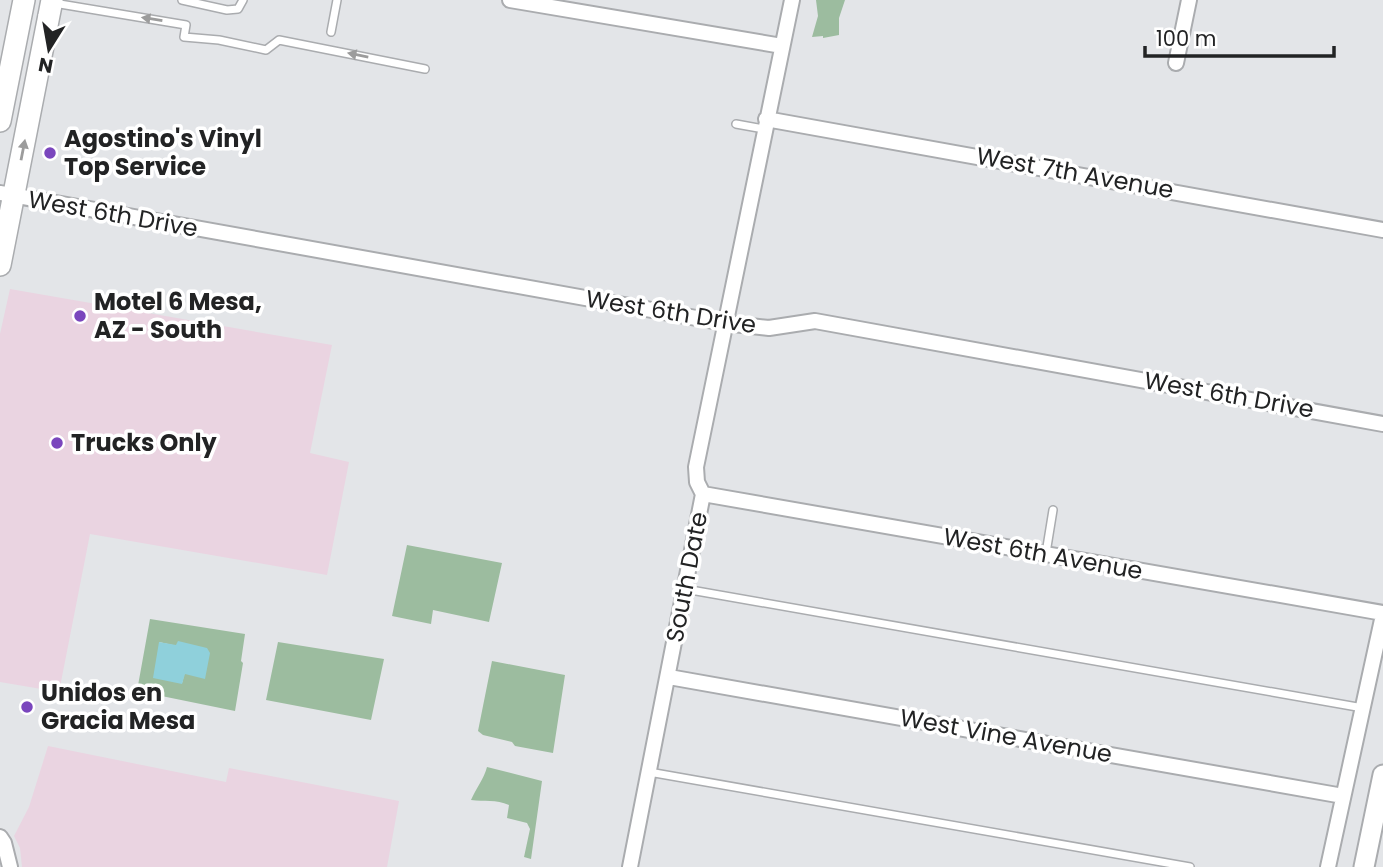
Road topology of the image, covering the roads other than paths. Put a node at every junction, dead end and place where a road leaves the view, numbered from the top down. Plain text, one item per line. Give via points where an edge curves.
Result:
1 (24, 0) edge
2 (182, 0) edge
3 (243, 0) edge
4 (337, 0) edge
5 (510, 0) edge
6 (792, 0) edge
7 (1189, 0) edge
8 (52, 1) edge
9 (331, 32) dead end
10 (782, 46) junction
11 (1176, 63) dead end
12 (425, 69) dead end
13 (0, 121) edge
14 (736, 124) dead end
15 (765, 124) junction
16 (7, 195) edge
17 (1383, 230) edge
18 (0, 265) edge
19 (724, 323) junction
20 (1383, 424) edge
21 (703, 494) junction
22 (1053, 510) dead end
23 (1046, 554) junction
24 (685, 589) junction
25 (1383, 614) edge
26 (669, 677) junction
27 (1363, 708) junction
28 (649, 772) junction
29 (1383, 775) edge
30 (1343, 796) junction
31 (0, 837) edge
32 (10, 867) edge
33 (630, 867) edge
34 (1190, 867) edge
35 (1328, 867) edge
36 (1363, 867) edge

1 - 13 main road
2 - 3 lane via 227,10 238,9
4 - 9 lane
5 - 10 street
6 - 10 street, South Date
7 - 11 street
12 -> 8 lane via 279,40 266,50 184,37 186,25
16 -> 8 main road
10 - 15 street, South Date
14 - 15 lane
15 - 17 street, West 7th Avenue
15 - 19 street, South Date
16 - 18 main road
16 - 19 street, West 6th Drive
19 - 20 street, West 6th Drive via 769,328 815,321
19 - 21 street, South Date via 696,467
21 - 23 street, West 6th Avenue
21 - 24 street, South Date
22 - 23 lane
23 - 25 street, West 6th Avenue
24 - 26 street, South Date
24 - 27 lane
25 - 27 street
26 - 28 street, South Date
26 - 30 street, West Vine Avenue
27 - 30 street
28 - 33 street, South Date
28 - 34 lane
29 - 36 street
30 - 35 street
31 - 32 street

